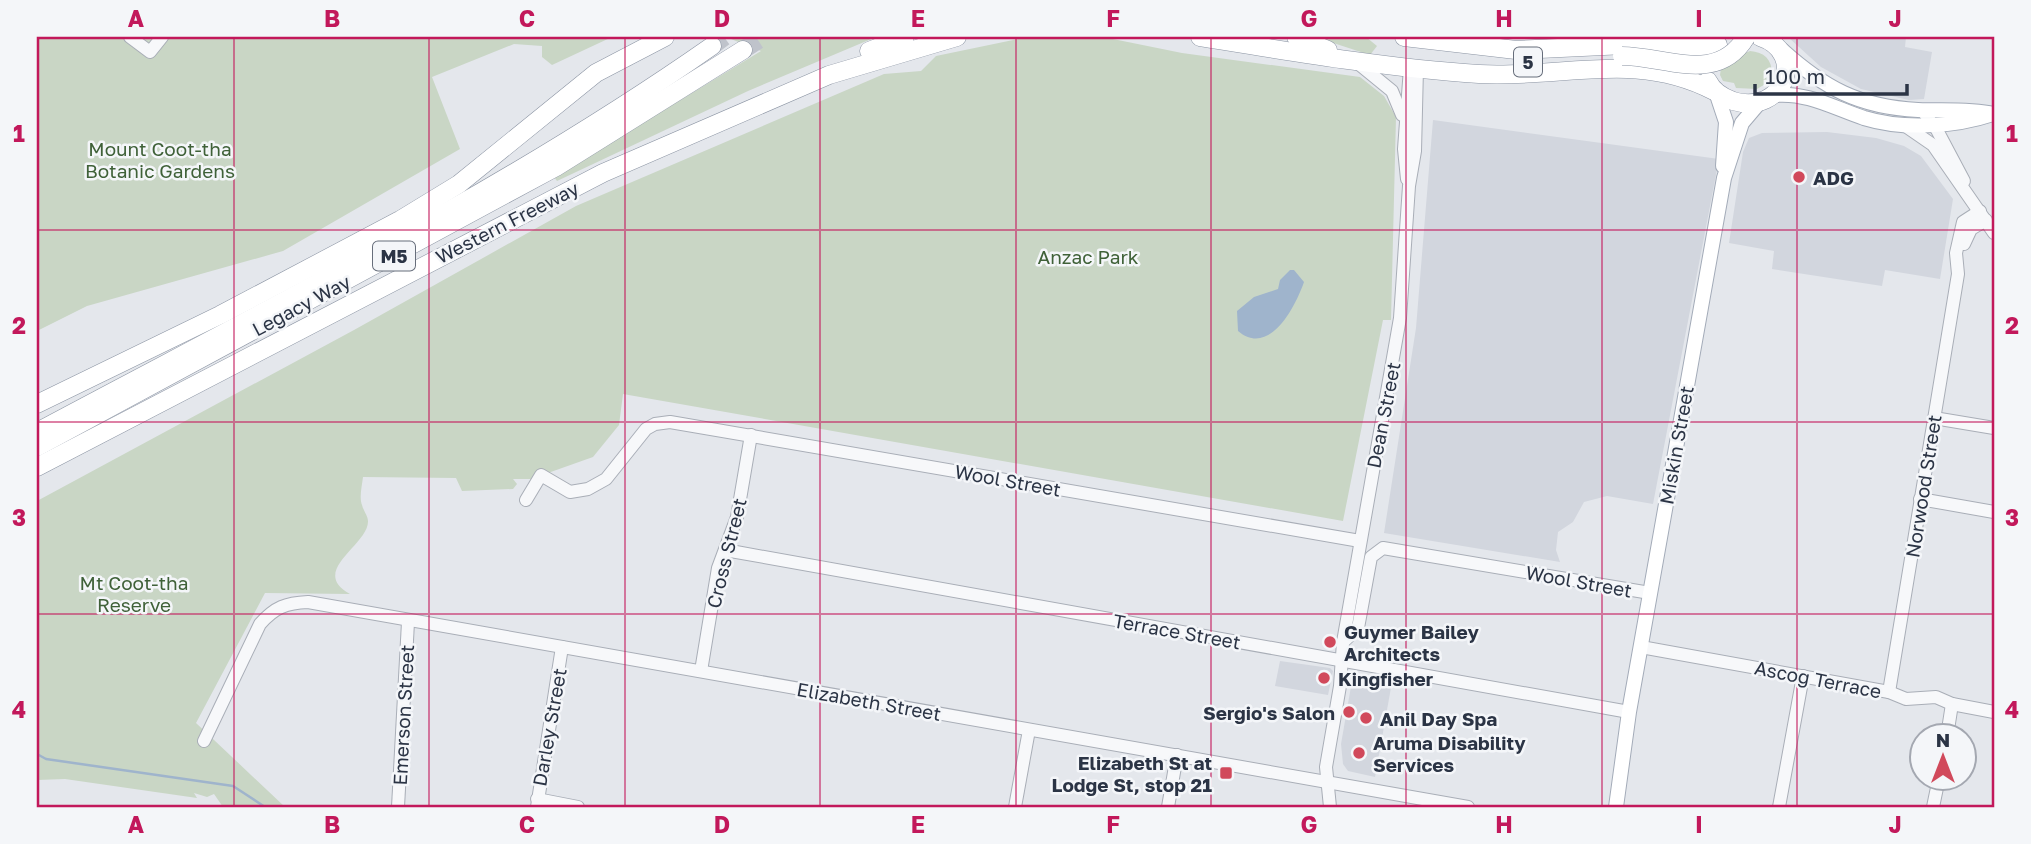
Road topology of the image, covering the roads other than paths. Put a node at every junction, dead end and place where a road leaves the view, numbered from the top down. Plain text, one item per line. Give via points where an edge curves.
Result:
1 (130, 37) edge
2 (162, 37) edge
3 (665, 37) edge
4 (905, 37) edge
5 (957, 37) edge
6 (1200, 37) edge
7 (1296, 37) edge
8 (1404, 37) edge
9 (1700, 37) edge
10 (1746, 37) edge
11 (1767, 39) edge
12 (1728, 40) edge
13 (712, 46) tunnel mouth
14 (743, 50) tunnel mouth
15 (1615, 51) junction
16 (1351, 60) junction
17 (1420, 69) junction
18 (829, 75) junction
19 (1715, 92) junction
20 (1775, 95) junction
21 (1759, 103) junction
22 (1412, 106) junction
23 (1922, 110) junction
24 (1994, 114) edge
25 (1933, 124) junction
26 (1904, 125) junction
27 (1404, 129) junction
28 (1724, 178) junction
29 (1409, 186) junction
30 (1972, 199) junction
31 (1983, 215) junction
32 (1994, 233) edge
33 (37, 404) edge
34 (1934, 418) junction
35 (1994, 428) edge
36 (37, 432) edge
37 (751, 435) junction
38 (37, 447) edge
39 (37, 467) edge
40 (1920, 499) junction
41 (526, 500) dead end
42 (1994, 512) edge
43 (1360, 541) junction
44 (1383, 548) joint
45 (725, 550) junction
46 (1650, 593) junction
47 (408, 622) junction
48 (1343, 642) junction
49 (562, 647) junction
50 (1641, 647) junction
51 (1341, 661) junction
52 (701, 671) junction
53 (1803, 676) junction
54 (1889, 692) junction
55 (1952, 704) junction
56 (1629, 712) junction
57 (1994, 712) edge
58 (1949, 722) edge
59 (1029, 730) junction
60 (204, 741) dead end
61 (1177, 755) junction
62 (1327, 783) junction
63 (537, 803) edge
64 (398, 807) edge
65 (578, 807) edge
66 (1015, 807) edge
67 (1168, 807) edge
68 (1329, 807) edge
69 (1468, 807) edge
70 (1608, 807) edge
71 (1616, 807) edge
72 (1779, 807) edge

1 - 2 street via 150,52
3 - 33 highway, M5 via 596,73 459,184 400,220
4 - 18 highway via 874,48
5 - 18 highway, Western Freeway / M5
6 - 16 highway
7 - 16 highway
8 - 15 highway, 5 via 1516,50
9 - 15 highway, 5 via 1644,39
10 - 15 highway, 5, bridge via 1729,57 1706,66
11 - 20 highway via 1786,67
11 - 23 main road via 1806,73 1835,89 1875,104
12 - 15 highway via 1684,51
12 - 19 highway via 1709,57 1706,69
13 - 36 highway, Legacy Way / M5 via 625,106 486,190
14 - 38 highway, Legacy Way / M5 via 556,167
15 - 17 highway, 5
16 - 17 highway, 5
16 - 27 street via 1394,93
17 - 19 highway via 1483,74 1637,68 1683,77
17 - 22 street, Dean Street
18 - 39 highway, Western Freeway / M5 via 558,195
19 - 21 highway via 1737,102
19 - 28 main road, Miskin Street via 1726,122
20 - 21 highway
20 - 26 main road via 1802,96 1872,120
21 - 28 main road, Miskin Street via 1742,123
22 - 27 street, Dean Street
22 - 29 street, Dean Street via 1415,155
23 - 24 main road
23 - 25 street
24 - 25 main road
25 - 26 main road
25 - 30 street
26 - 30 street via 1929,141
27 - 29 street, Dean Street
28 - 46 main road, Miskin Street
29 - 43 street, Dean Street via 1400,318
30 - 31 street
31 - 32 street
31 - 34 street, Norwood Street via 1962,224
34 - 35 street
34 - 40 street, Norwood Street
37 - 41 street, Wool Street via 670,422 655,424 600,484 570,492 541,475
37 - 43 street, Wool Street
37 - 45 street, Cross Street via 737,517
40 - 42 street
40 - 54 street, Norwood Street
43 - 48 street, Dean Street
44 - 46 street, Wool Street
44 - 48 street, Dean Street via 1371,557 1358,628
45 - 51 street, Terrace Street
45 - 52 street, Cross Street
46 - 50 main road, Miskin Street
47 - 49 street, Elizabeth Street
47 - 60 street, Elizabeth Street via 308,602 285,603 260,624
47 - 64 street, Emerson Street
48 - 51 street, Dean Street
49 - 52 street, Elizabeth Street
49 - 63 street, Darley Street
50 - 53 street, Ascog Terrace
50 - 56 main road, Miskin Street
51 - 56 street, Terrace Street
51 - 62 street, Dean Street
52 - 59 street, Elizabeth Street
53 - 54 street, Ascog Terrace
53 - 72 street
54 - 55 street, Ascog Terrace via 1906,699 1936,697
55 - 57 street, Ascog Terrace
55 - 58 street
56 - 70 main road, Miskin Street
56 - 71 main road, Miskin Street
59 - 61 street, Elizabeth Street
59 - 66 street
61 - 62 street, Elizabeth Street
61 - 67 street
62 - 68 street, Dean Street
62 - 69 street, Elizabeth Street
63 - 65 street

